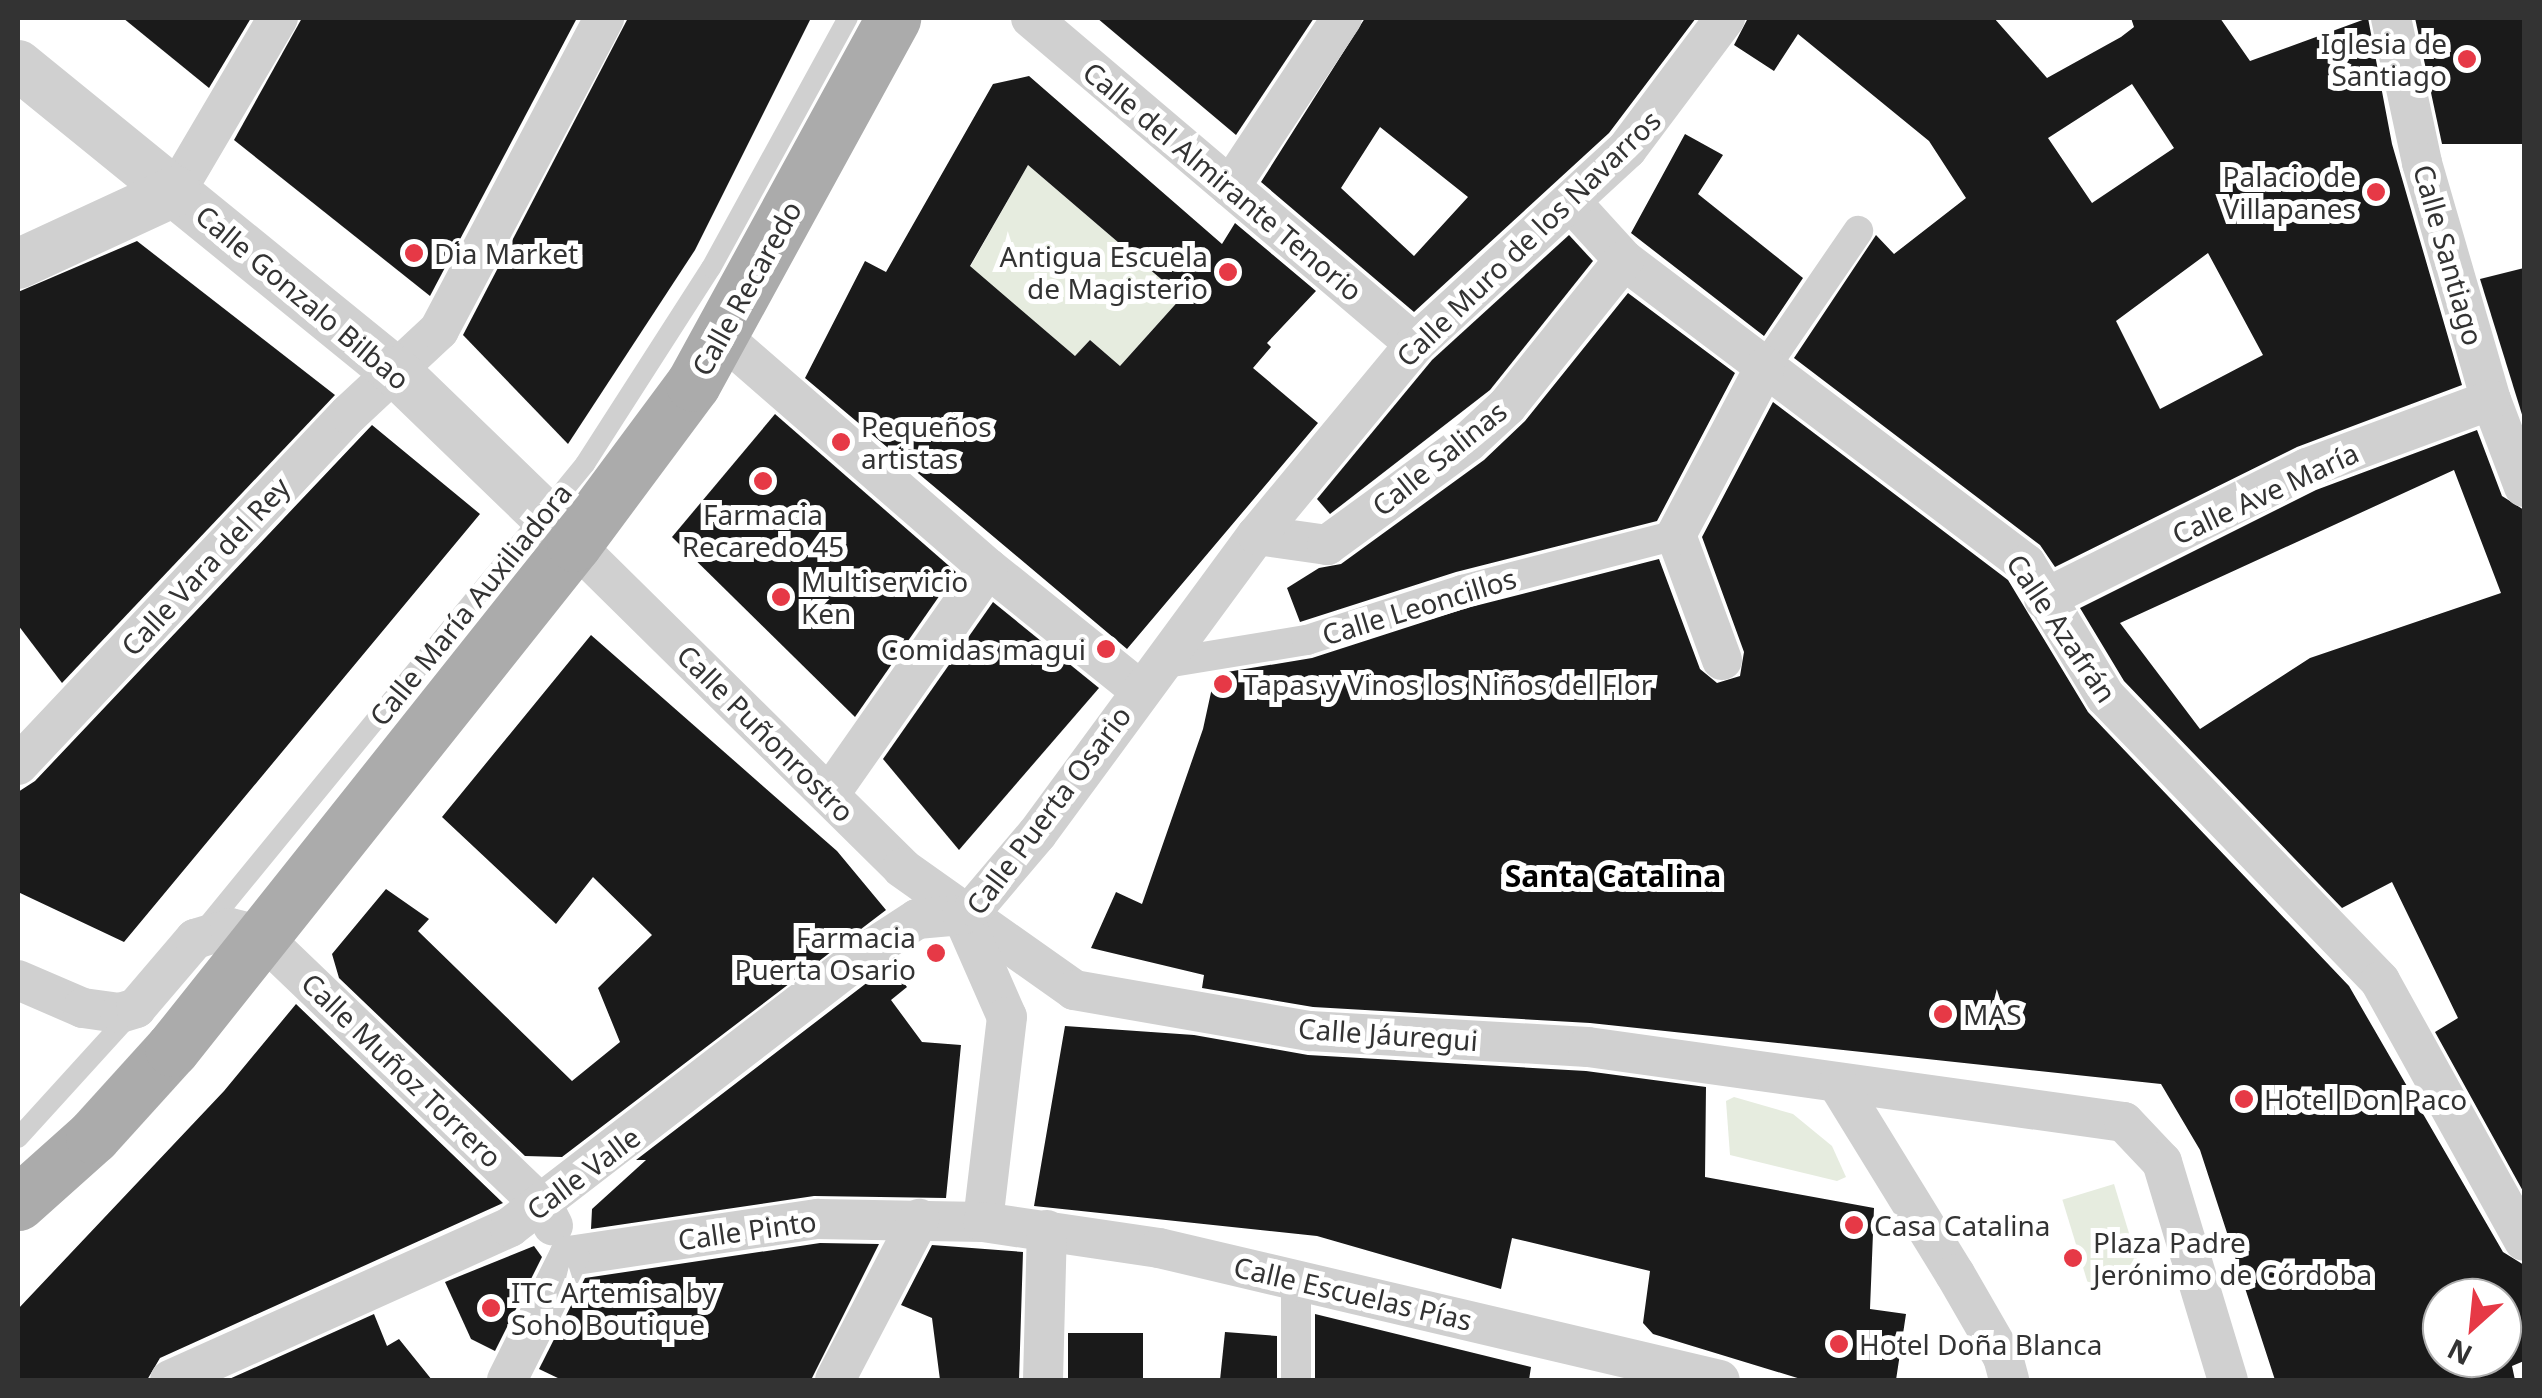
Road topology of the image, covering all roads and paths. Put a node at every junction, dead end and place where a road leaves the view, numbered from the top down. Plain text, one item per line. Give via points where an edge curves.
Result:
1 (278, 18) edge
2 (604, 18) edge
3 (848, 18) edge
4 (893, 18) edge
5 (1030, 18) edge
6 (1342, 18) edge
7 (1725, 18) edge
8 (2391, 18) edge
9 (18, 65) edge
10 (1230, 187) junction
11 (176, 190) junction
12 (1572, 204) junction
13 (1858, 231) dead end
14 (1624, 260) junction
15 (18, 264) edge
16 (721, 336) junction
17 (1415, 344) junction
18 (1765, 367) junction
19 (395, 371) junction
20 (2491, 400) junction
21 (2524, 487) edge
22 (559, 530) junction
23 (1257, 534) junction
24 (1676, 535) junction
25 (988, 568) junction
26 (2044, 599) junction
27 (1722, 660) dead end
28 (1150, 677) junction
29 (18, 765) edge
30 (829, 794) junction
31 (962, 915) junction
32 (260, 936) junction
33 (195, 940) junction
34 (18, 980) edge
35 (136, 1008) junction
36 (1838, 1084) junction
37 (18, 1138) edge
38 (18, 1203) edge
39 (543, 1206) junction
40 (919, 1218) junction
41 (982, 1222) junction
42 (1047, 1230) junction
43 (2524, 1242) edge
44 (569, 1256) junction
45 (1296, 1280) junction
46 (170, 1380) edge
47 (507, 1380) edge
48 (834, 1380) edge
49 (1043, 1380) edge
50 (1296, 1380) edge
51 (1720, 1380) edge
52 (2009, 1380) edge
53 (2228, 1380) edge

1 - 11 street
2 - 19 street, Calle Vara del Rey via 439,330
3 - 22 lane, Calle María Auxiliadora via 712,268 585,464
4 - 16 main road, Calle Recaredo
5 - 10 street, Calle del Almirante Tenorio
6 - 10 street
7 - 12 street, Calle Muro de los Navarros via 1652,122
8 - 20 street, Calle Santiago via 2422,163
9 - 11 street, Calle Gonzalo Bilbao
10 - 17 street, Calle del Almirante Tenorio
11 - 15 street
11 - 19 street, Calle Gonzalo Bilbao
12 - 14 street, Calle Azafrán
12 - 17 street, Calle Muro de los Navarros
13 - 18 street
14 - 18 street, Calle Azafrán
14 - 23 street, Calle Salinas via 1507,406 1468,442 1326,546
16 - 22 main road, Calle Recaredo
16 - 25 street
17 - 23 street, Calle Muro de los Navarros
18 - 24 street
18 - 26 street, Calle Azafrán via 1990,533 2026,564
19 - 22 street, Calle Gonzalo Bilbao
19 - 29 street, Calle Vara del Rey
20 - 21 street, Calle Santiago
20 - 26 street, Calle Ave María via 2307,468
22 - 30 street, Calle Puñonrostro
22 - 32 main road, Calle María Auxiliadora
22 - 33 lane, Calle María Auxiliadora
23 - 28 street, Calle Muro de los Navarros
24 - 27 street
24 - 28 street, Calle Leoncillos
25 - 28 street
25 - 30 street
26 - 43 street, Calle Azafrán via 2104,696 2380,981
28 - 31 street, Calle Puerta Osario via 1037,834
30 - 31 street, Calle Puñonrostro via 902,868
31 - 36 street, Calle Jáuregui via 1074,990 1310,1031 1588,1047
31 - 39 street, Calle Valle via 916,919 871,949
31 - 41 street, Calle Puerta Osario via 1007,1017
32 - 33 street via 230,928
32 - 38 main road, Calle María Auxiliadora via 93,1136
32 - 39 street, Calle Muñoz Torrero
33 - 35 street, Calle María Auxiliadora
34 - 35 street via 103,1014
35 - 37 lane, Calle María Auxiliadora
36 - 52 street via 1974,1308
36 - 53 street via 2124,1122 2162,1162
39 - 44 street
39 - 46 street, Calle Valle via 510,1227
40 - 41 street, Calle Pinto
40 - 44 street, Calle Pinto via 818,1218
40 - 48 street
41 - 42 street, Calle Escuelas Pías
42 - 45 street, Calle Escuelas Pías
42 - 49 street
44 - 47 street
45 - 50 street
45 - 51 street, Calle Escuelas Pías

